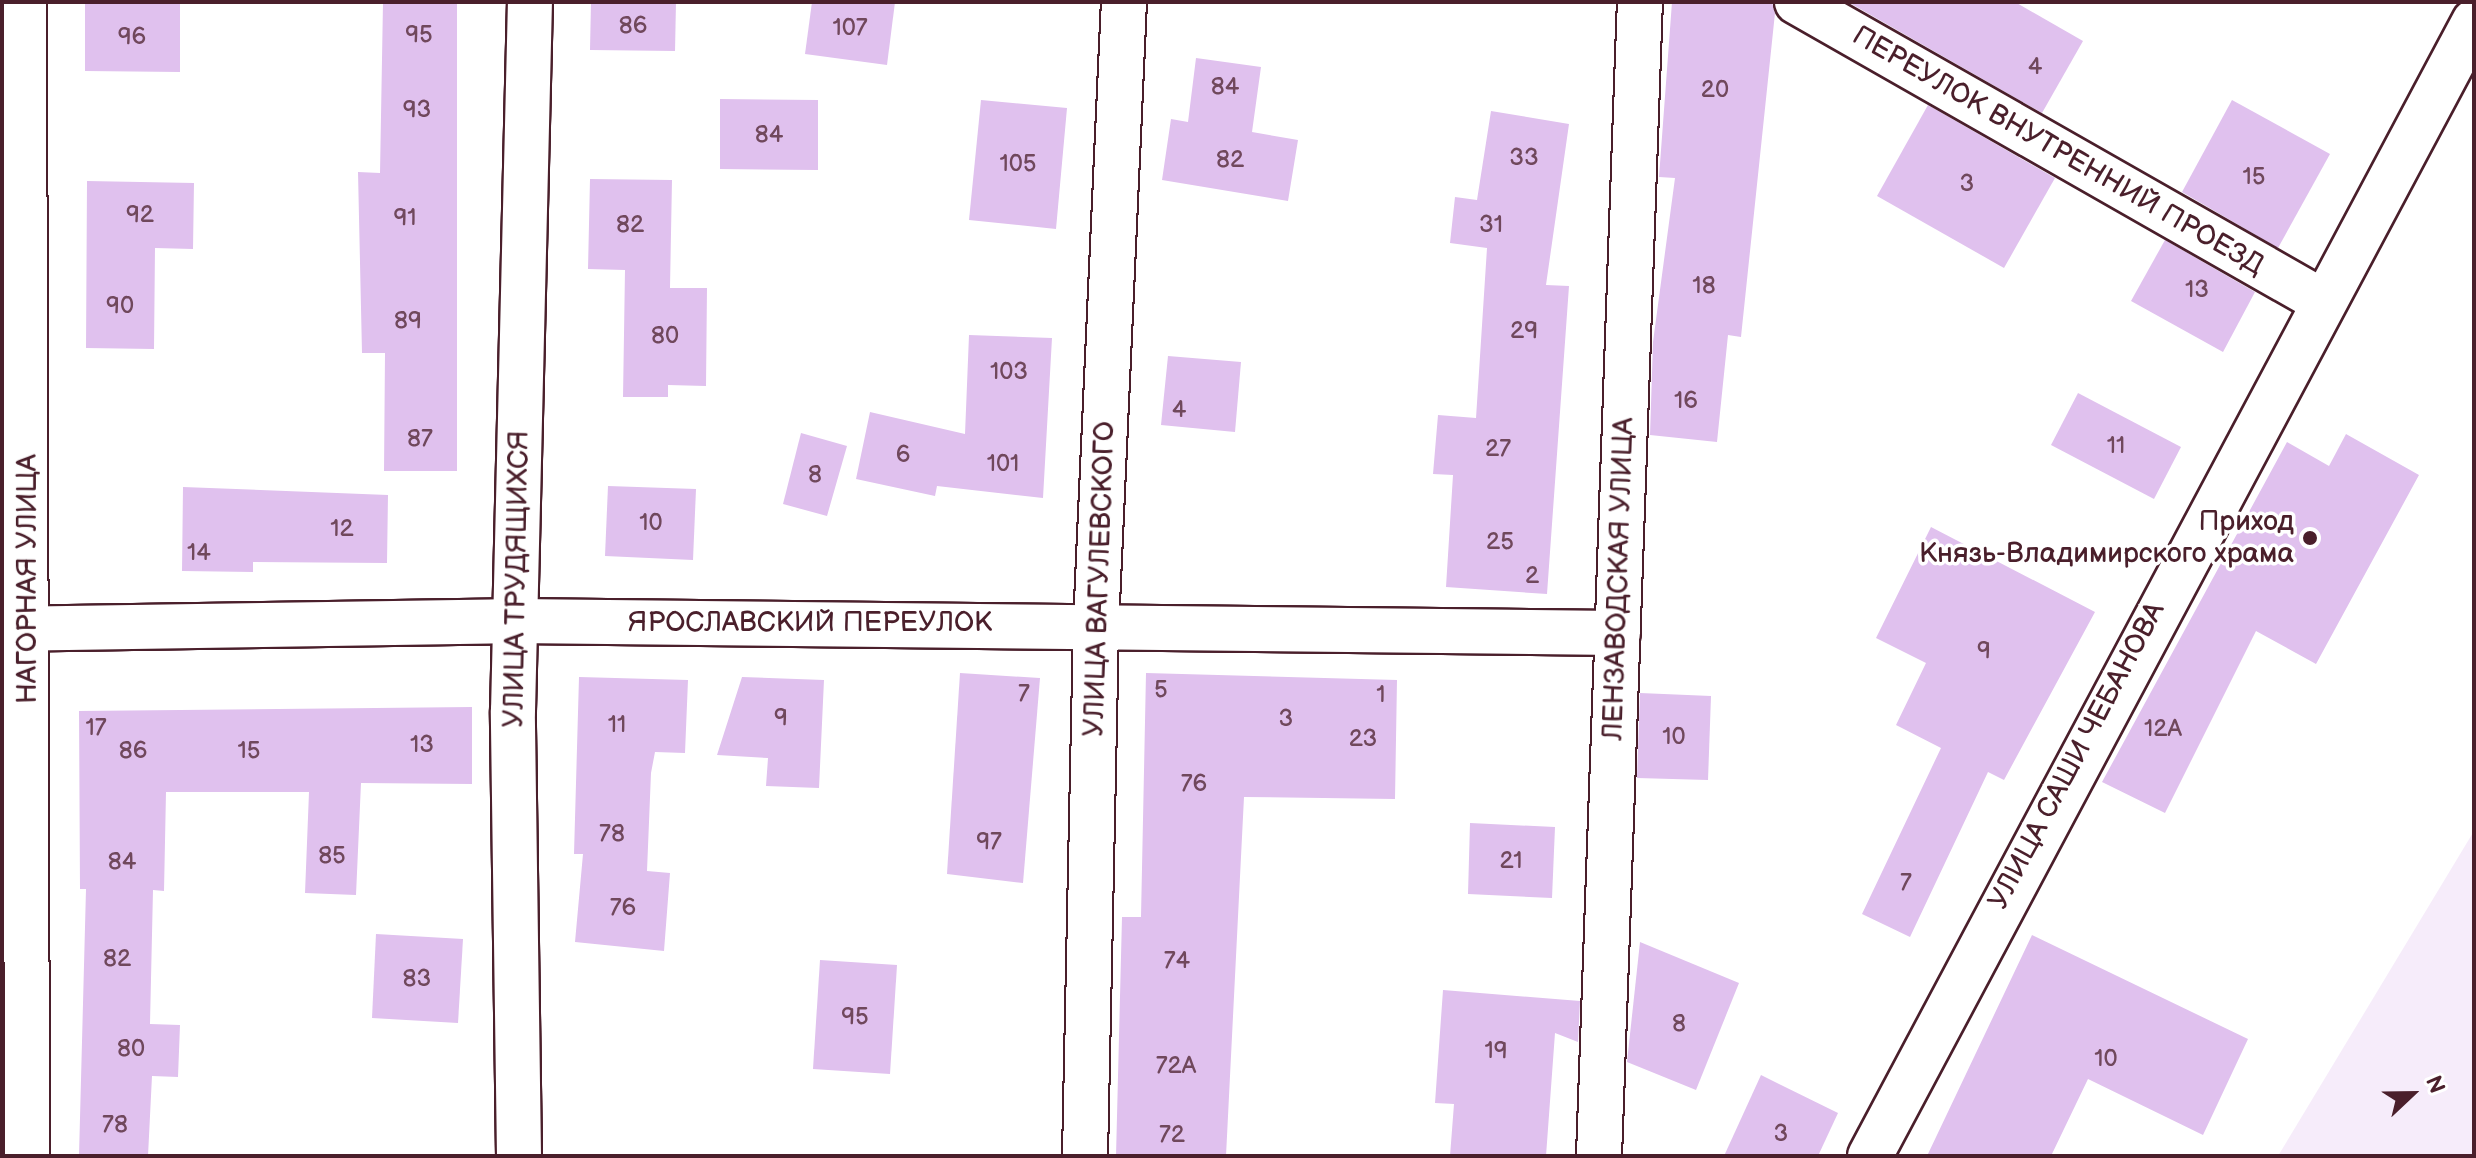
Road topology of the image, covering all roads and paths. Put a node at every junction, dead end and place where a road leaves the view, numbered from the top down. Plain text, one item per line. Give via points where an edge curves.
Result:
1 (24, 2) edge
2 (530, 2) edge
3 (1124, 2) edge
4 (1640, 2) edge
5 (1797, 2) edge
6 (2474, 22) edge
7 (2320, 300) junction
8 (515, 621) junction
9 (1096, 625) junction
10 (16, 628) edge
11 (1618, 633) junction
12 (27, 1156) edge
13 (519, 1156) edge
14 (1085, 1156) edge
15 (1599, 1156) edge
16 (1870, 1156) edge

1 - 10 street, НАГОРНАЯ УЛИЦА
2 - 8 street, УЛИЦА ТРУДЯЩИХСЯ
3 - 9 street, УЛИЦА ВАГУЛЕВСКОГО
4 - 11 street, ЛЕНЗАВОДСКАЯ УЛИЦА
5 - 7 street, ПЕРЕУЛОК ВНУТРЕННИЙ ПРОЕЗД
6 - 7 street, УЛИЦА САШИ ЧЕБАНОВА
7 - 16 street, УЛИЦА САШИ ЧЕБАНОВА
8 - 9 street, ЯРОСЛАВСКИЙ ПЕРЕУЛОК
8 - 10 street, ЯРОСЛАВСКИЙ ПЕРЕУЛОК
8 - 13 street, УЛИЦА ТРУДЯЩИХСЯ
9 - 11 street, ЯРОСЛАВСКИЙ ПЕРЕУЛОК
9 - 14 street, УЛИЦА ВАГУЛЕВСКОГО
10 - 12 street, НАГОРНАЯ УЛИЦА
11 - 15 street, ЛЕНЗАВОДСКАЯ УЛИЦА

